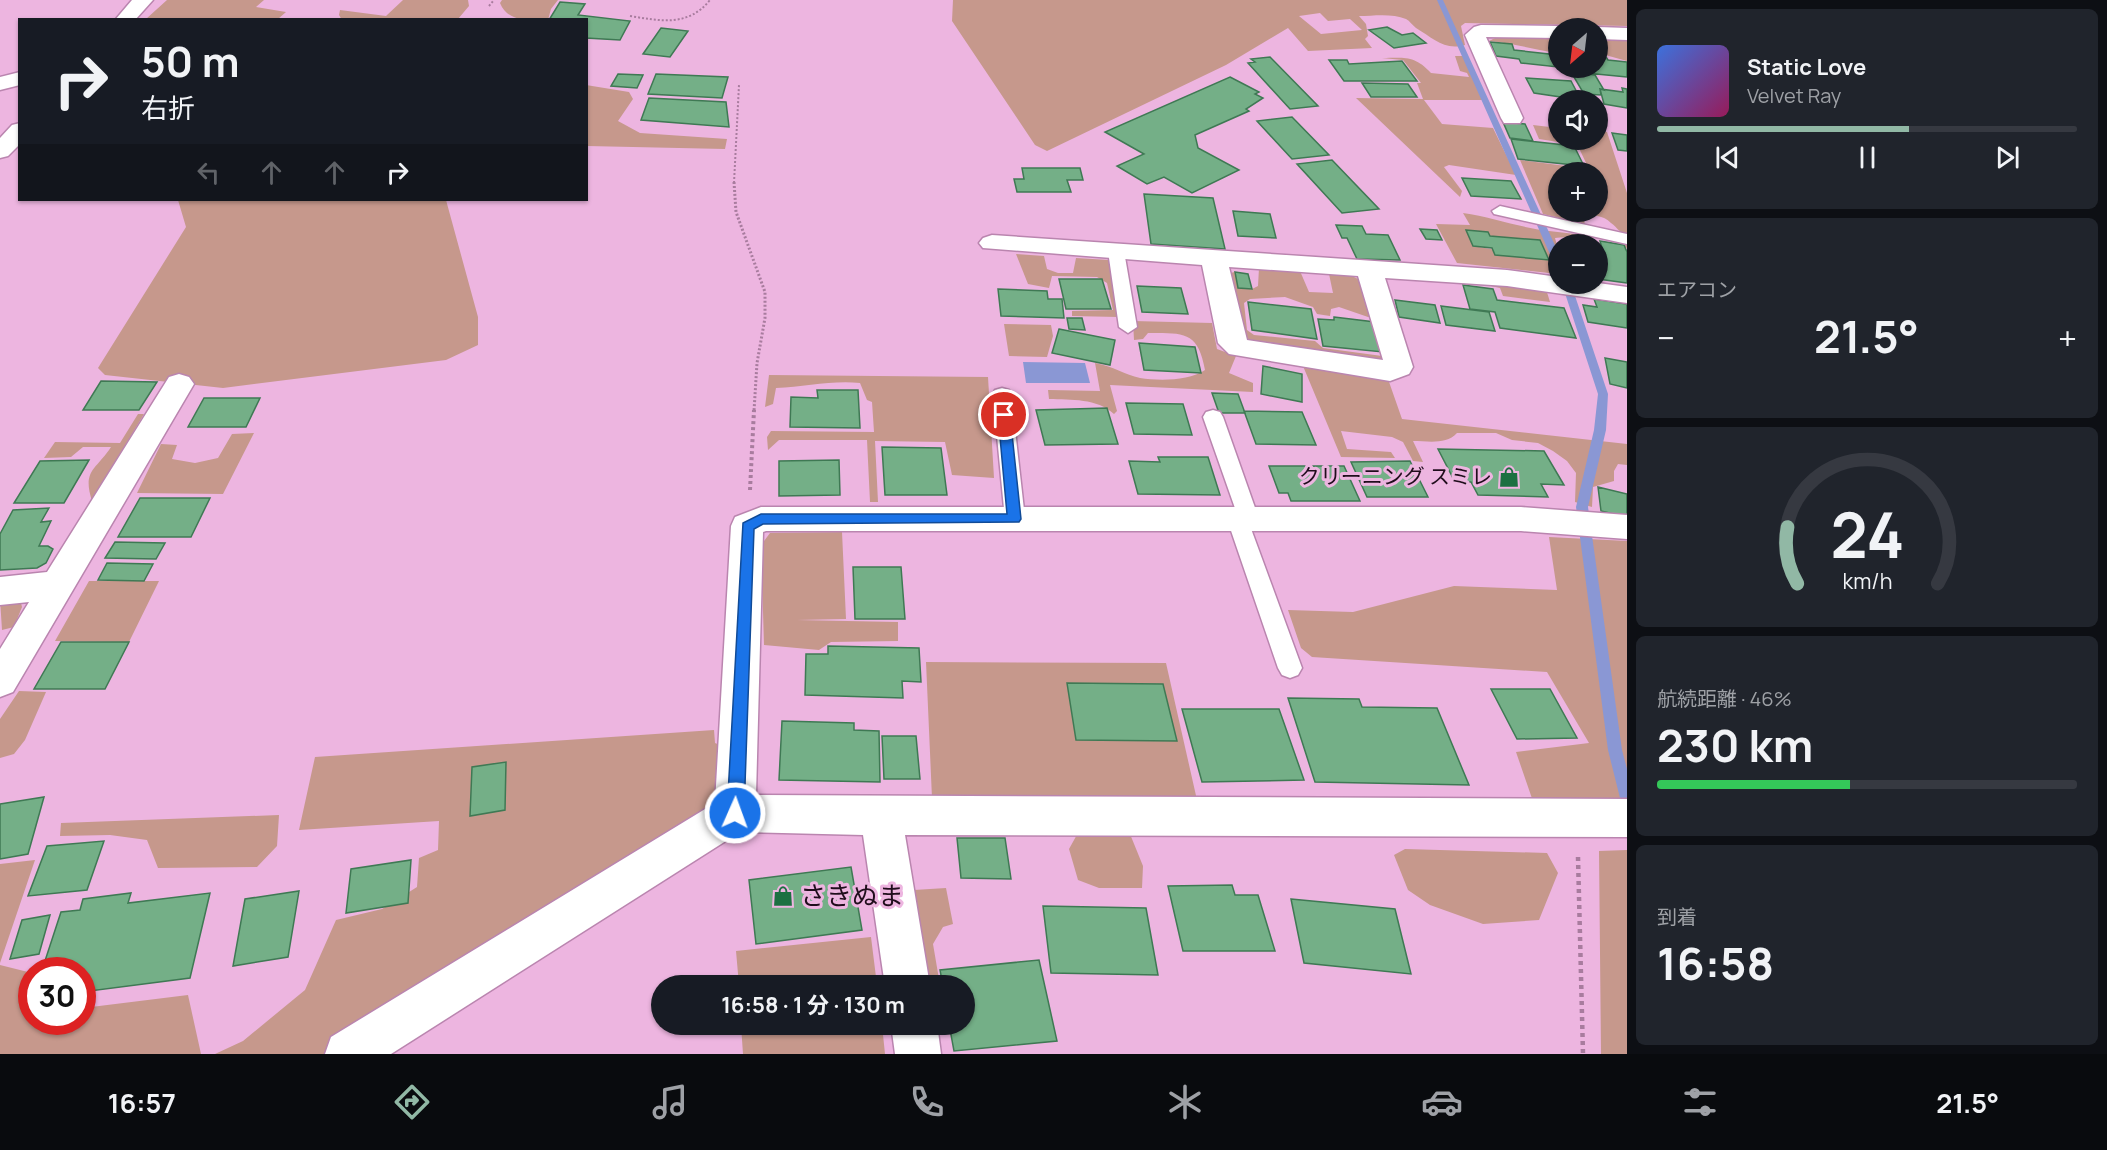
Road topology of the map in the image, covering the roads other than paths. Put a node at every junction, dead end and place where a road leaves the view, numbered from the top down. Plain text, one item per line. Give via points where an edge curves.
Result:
1 (142, 0) edge
2 (126, 18) edge
3 (1548, 32) edge
4 (1608, 33) edge
5 (1627, 33) edge
6 (18, 64) edge
7 (0, 68) edge
8 (18, 79) edge
9 (0, 84) edge
10 (1512, 118) dead end
11 (18, 132) edge
12 (0, 151) edge
13 (1500, 211) dead end
14 (1627, 239) edge
15 (992, 243) dead end
16 (1116, 251) junction
17 (1214, 258) junction
18 (1369, 268) junction
19 (1627, 295) edge
20 (1128, 327) dead end
21 (179, 384) dead end
22 (1002, 394) dead end
23 (1213, 417) dead end
24 (1014, 519) junction
25 (1243, 519) junction
26 (1627, 527) edge
27 (58, 585) junction
28 (0, 591) edge
29 (1290, 668) dead end
30 (0, 681) edge
31 (735, 813) junction
32 (881, 816) junction
33 (1627, 818) edge
34 (906, 975) edge
35 (915, 1035) edge
36 (348, 1054) edge
37 (918, 1054) edge

1 - 2 street
3 - 10 street via 1481,31 1475,35
4 - 5 street
6 - 7 street
8 - 9 street
11 - 12 street
13 - 14 lane
15 - 16 street
16 - 17 street
16 - 20 lane
17 - 18 street
17 - 18 street via 1232,343 1239,348 1390,371 1399,367
18 - 19 street via 1507,278
21 - 27 street
22 - 24 lane
23 - 25 lane
24 - 25 street
24 - 31 street via 761,519 747,526
25 - 26 street via 1521,519
25 - 29 lane
27 - 28 street
27 - 30 street
31 - 32 street
31 - 36 street
32 - 33 street
32 - 34 street
35 - 37 street

